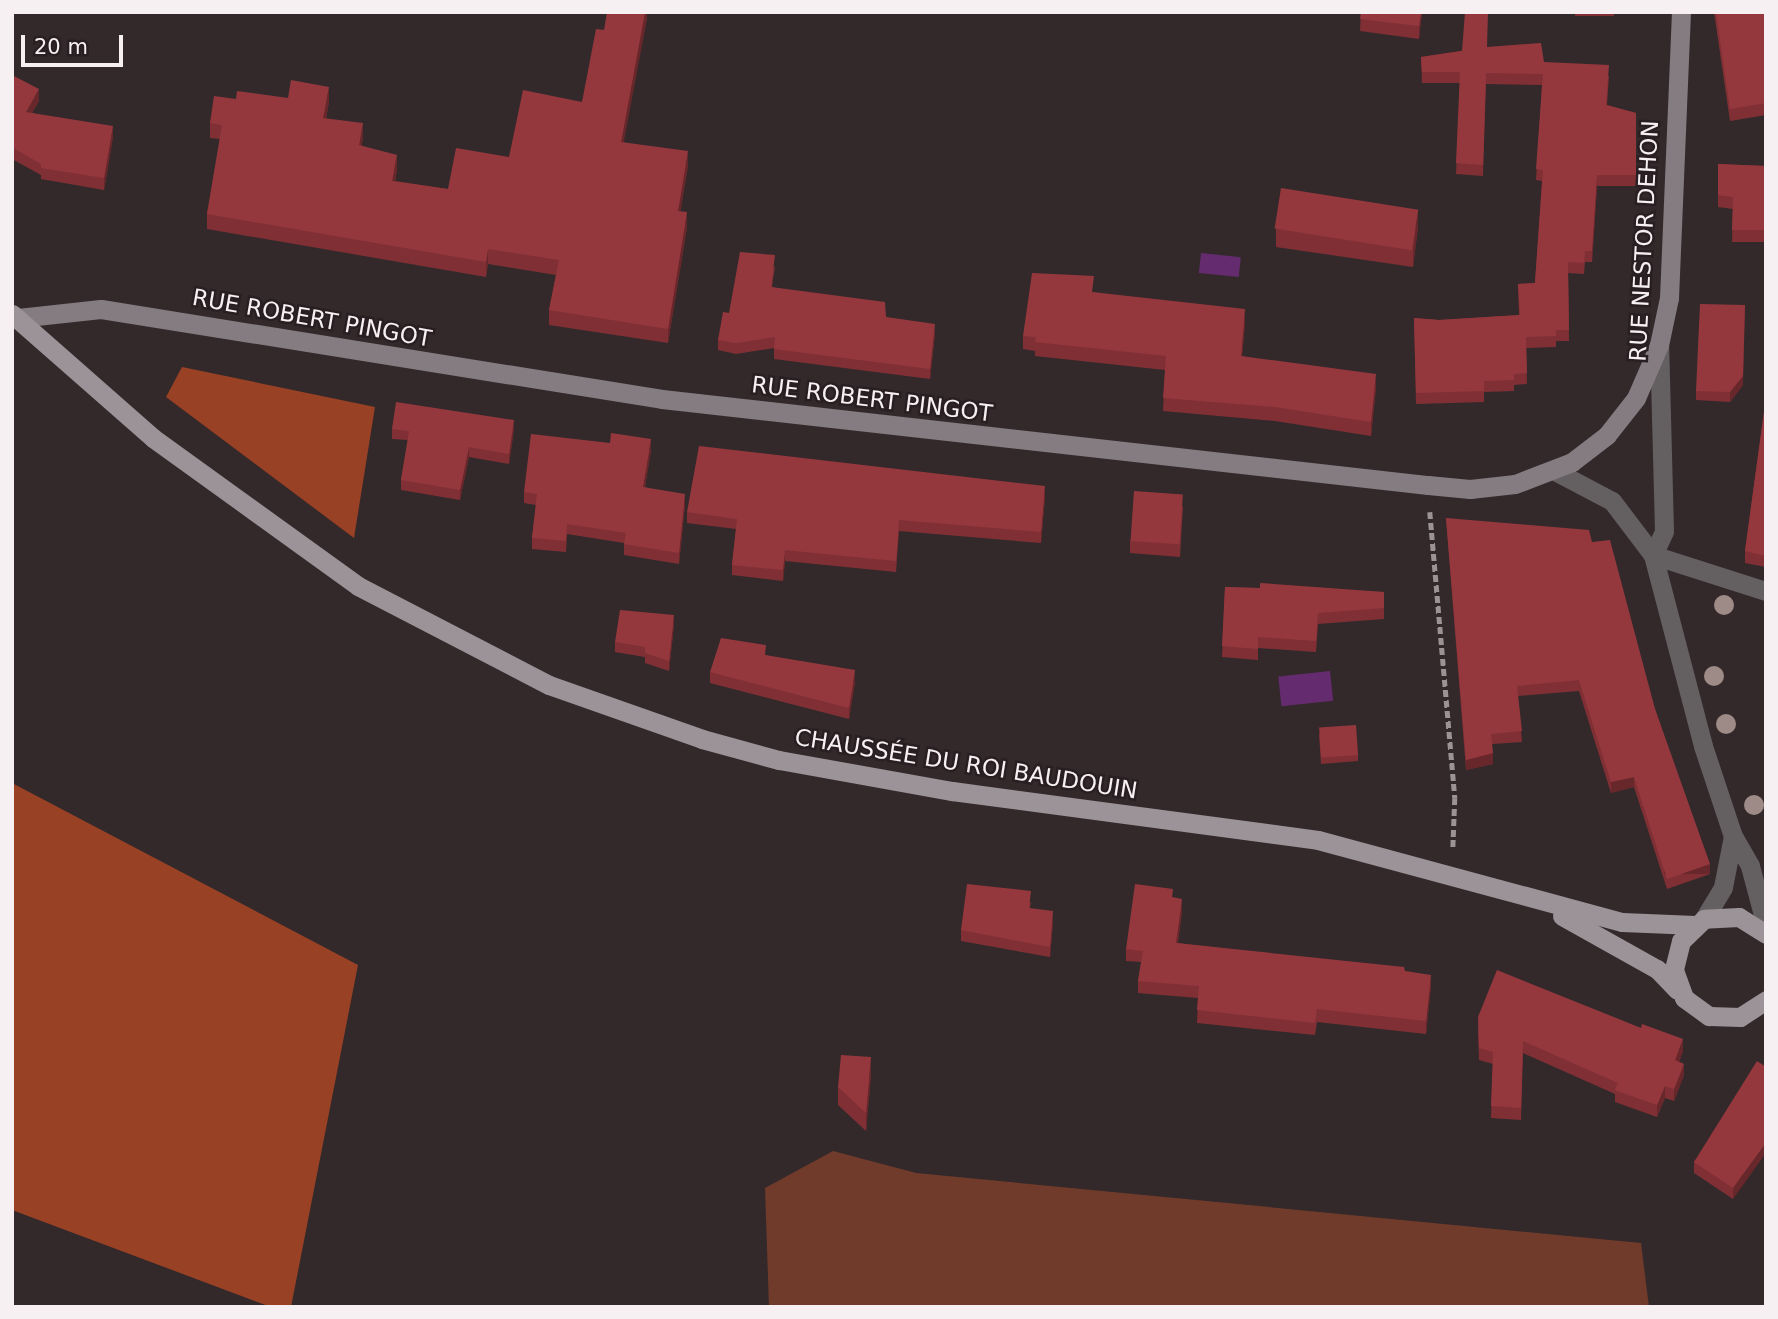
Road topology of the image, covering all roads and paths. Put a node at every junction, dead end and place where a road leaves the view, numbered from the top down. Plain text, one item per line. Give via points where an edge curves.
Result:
1 (1681, 12) edge
2 (15, 316) edge
3 (1659, 345) junction
4 (1555, 471) junction
5 (1428, 485) junction
6 (1653, 555) junction
7 (1766, 591) edge
8 (1733, 835) junction
9 (1447, 873) junction
10 (1530, 900) junction
11 (1699, 922) junction
12 (1766, 926) edge
13 (1766, 934) edge
14 (1684, 998) junction
15 (1766, 1000) edge
16 (1740, 1017) junction
17 (1766, 1021) edge

1 - 3 main road, RUE NESTOR DEHON via 1669,298
2 - 5 main road, RUE ROBERT PINGOT via 101,309 662,399
2 - 9 main road, CHAUSSÉE DU ROI BAUDOUIN via 153,438 347,578 477,652 549,685 779,760 940,789 1318,840
3 - 4 main road, RUE ROBERT PINGOT via 1624,417 1592,449
3 - 6 street, RUE NESTOR DEHON via 1664,531
4 - 5 main road, RUE ROBERT PINGOT via 1492,488
4 - 6 street via 1612,501
5 - 9 path via 1457,835
6 - 7 street
6 - 8 street via 1672,639
8 - 11 street via 1723,887
8 - 12 street via 1750,866
9 - 10 main road, CHAUSSÉE DU ROI BAUDOUIN
10 - 11 main road, CHAUSSÉE DU ROI BAUDOUIN via 1622,922
10 - 14 main road, CHAUSSÉE DU ROI BAUDOUIN via 1635,955 1657,969
11 - 13 main road, CHAUSSÉE DU ROI BAUDOUIN via 1740,917
11 - 14 main road via 1681,941 1674,960 1675,981
14 - 16 main road, CHAUSSÉE DU ROI BAUDOUIN via 1709,1016
15 - 16 main road
16 - 17 main road

